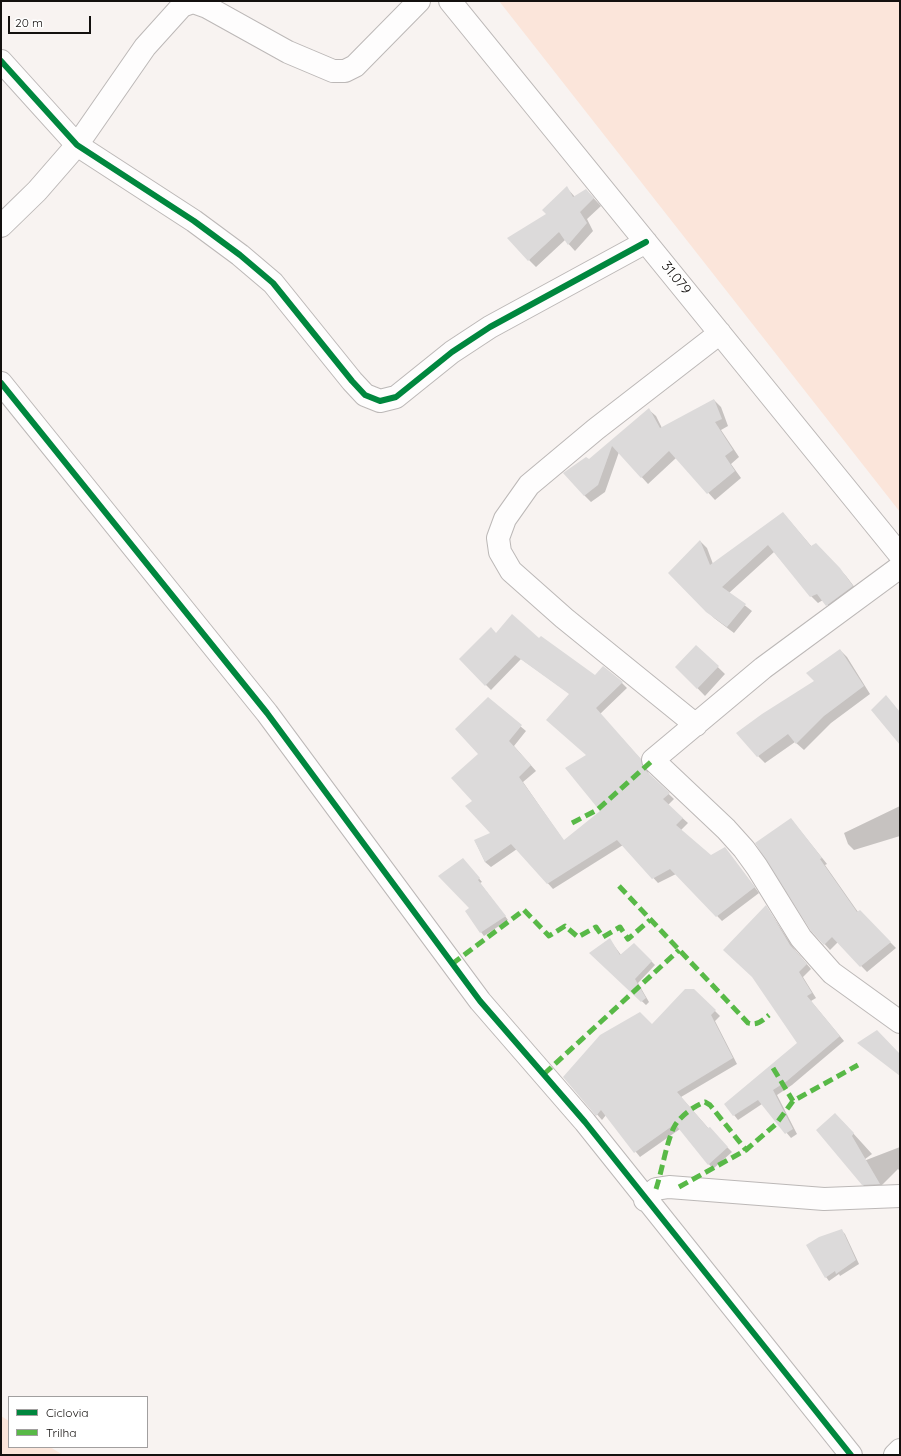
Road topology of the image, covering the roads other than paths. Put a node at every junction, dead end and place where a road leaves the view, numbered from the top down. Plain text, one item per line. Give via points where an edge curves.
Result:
1 (419, 1) edge
2 (450, 1) edge
3 (1, 61) edge
4 (77, 145) junction
5 (1, 226) edge
6 (646, 242) junction
7 (720, 333) junction
8 (1, 383) edge
9 (900, 555) edge
10 (900, 567) edge
11 (696, 725) junction
12 (900, 1021) edge
13 (900, 1196) edge
14 (645, 1200) junction
15 (900, 1450) edge
16 (851, 1455) edge
17 (895, 1455) edge

1 - 4 street via 355,66 345,71 333,71 288,52 207,7 193,2 182,6 145,47
2 - 6 street, 31.079
3 - 4 street
4 - 5 street via 37,191
4 - 6 street via 194,221 240,255 273,283 365,395 380,401 396,397 452,352 490,327
6 - 7 street, 31.079
7 - 9 street, 31.079
7 - 11 street via 596,429 530,485 505,519 498,538 500,552 510,571
8 - 14 street via 267,713 480,1001 584,1122
10 - 11 street via 763,668
11 - 12 street via 653,760 744,849 801,938 832,973
13 - 14 street via 824,1199 669,1187 656,1189
14 - 16 street
15 - 17 street

